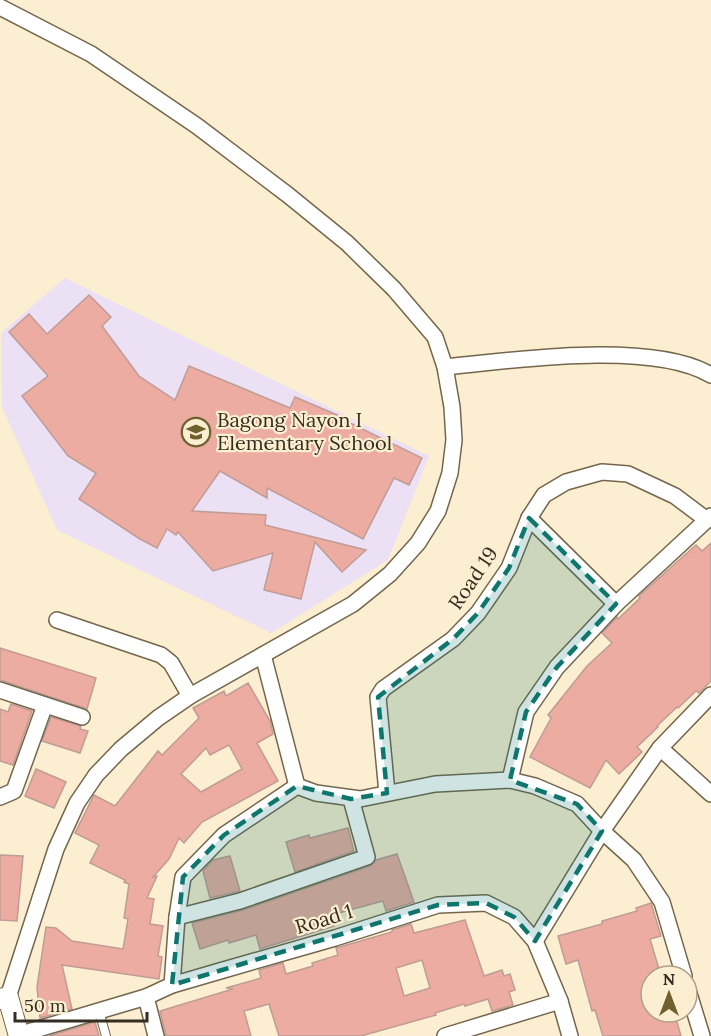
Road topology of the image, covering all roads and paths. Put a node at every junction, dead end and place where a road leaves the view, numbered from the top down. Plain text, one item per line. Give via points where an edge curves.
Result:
1 (0, 7) edge
2 (445, 367) junction
3 (711, 375) edge
4 (529, 518) junction
5 (709, 518) edge
6 (616, 604) junction
7 (57, 620) dead end
8 (263, 655) junction
9 (0, 690) edge
10 (711, 695) edge
11 (190, 696) junction
12 (45, 705) junction
13 (82, 717) dead end
14 (660, 748) junction
15 (510, 780) junction
16 (297, 786) junction
17 (387, 793) junction
18 (711, 794) edge
19 (0, 797) edge
20 (351, 799) junction
21 (602, 831) junction
22 (177, 917) junction
23 (535, 941) junction
24 (680, 964) edge
25 (172, 986) junction
26 (146, 997) junction
27 (4, 998) edge
28 (560, 1001) junction
29 (99, 1011) junction
30 (19, 1035) edge
31 (106, 1036) edge
32 (156, 1036) edge
33 (445, 1036) edge
34 (570, 1036) edge

1 - 2 street via 91,54 197,126 288,195 347,243 394,289 435,337
2 - 3 street via 558,356 645,356 699,368
2 - 8 street via 454,429 450,472 438,511 423,535 390,574 353,604
4 - 5 street, Road 19 via 544,495 566,482 602,472 628,474 675,496
4 - 6 street
4 - 17 street, Road 19 via 509,568 478,613 453,639 382,689 378,698
5 - 6 street
6 - 15 street via 557,668 526,712
7 - 11 street via 161,655 171,663
8 - 11 street
8 - 16 street
9 - 12 street
10 - 14 street
11 - 27 street via 121,749 77,803 56,849
12 - 13 street
12 - 19 street via 14,791
14 - 18 street
14 - 21 street
15 - 17 street via 435,784
15 - 21 street via 577,804
16 - 20 street via 316,794
16 - 22 street via 224,836 183,877
17 - 20 street
20 - 22 street via 368,857 240,901
21 - 23 street
21 - 24 street via 634,860 662,902
22 - 25 street
23 - 25 street, Road 1 via 514,917 486,903 438,905
23 - 28 street, Road 1
25 - 26 street, Road 1
26 - 29 street, Road 1
26 - 32 street
27 - 30 street
28 - 33 street
28 - 34 street, Road 1
29 - 30 street, Road 1
29 - 31 lane

